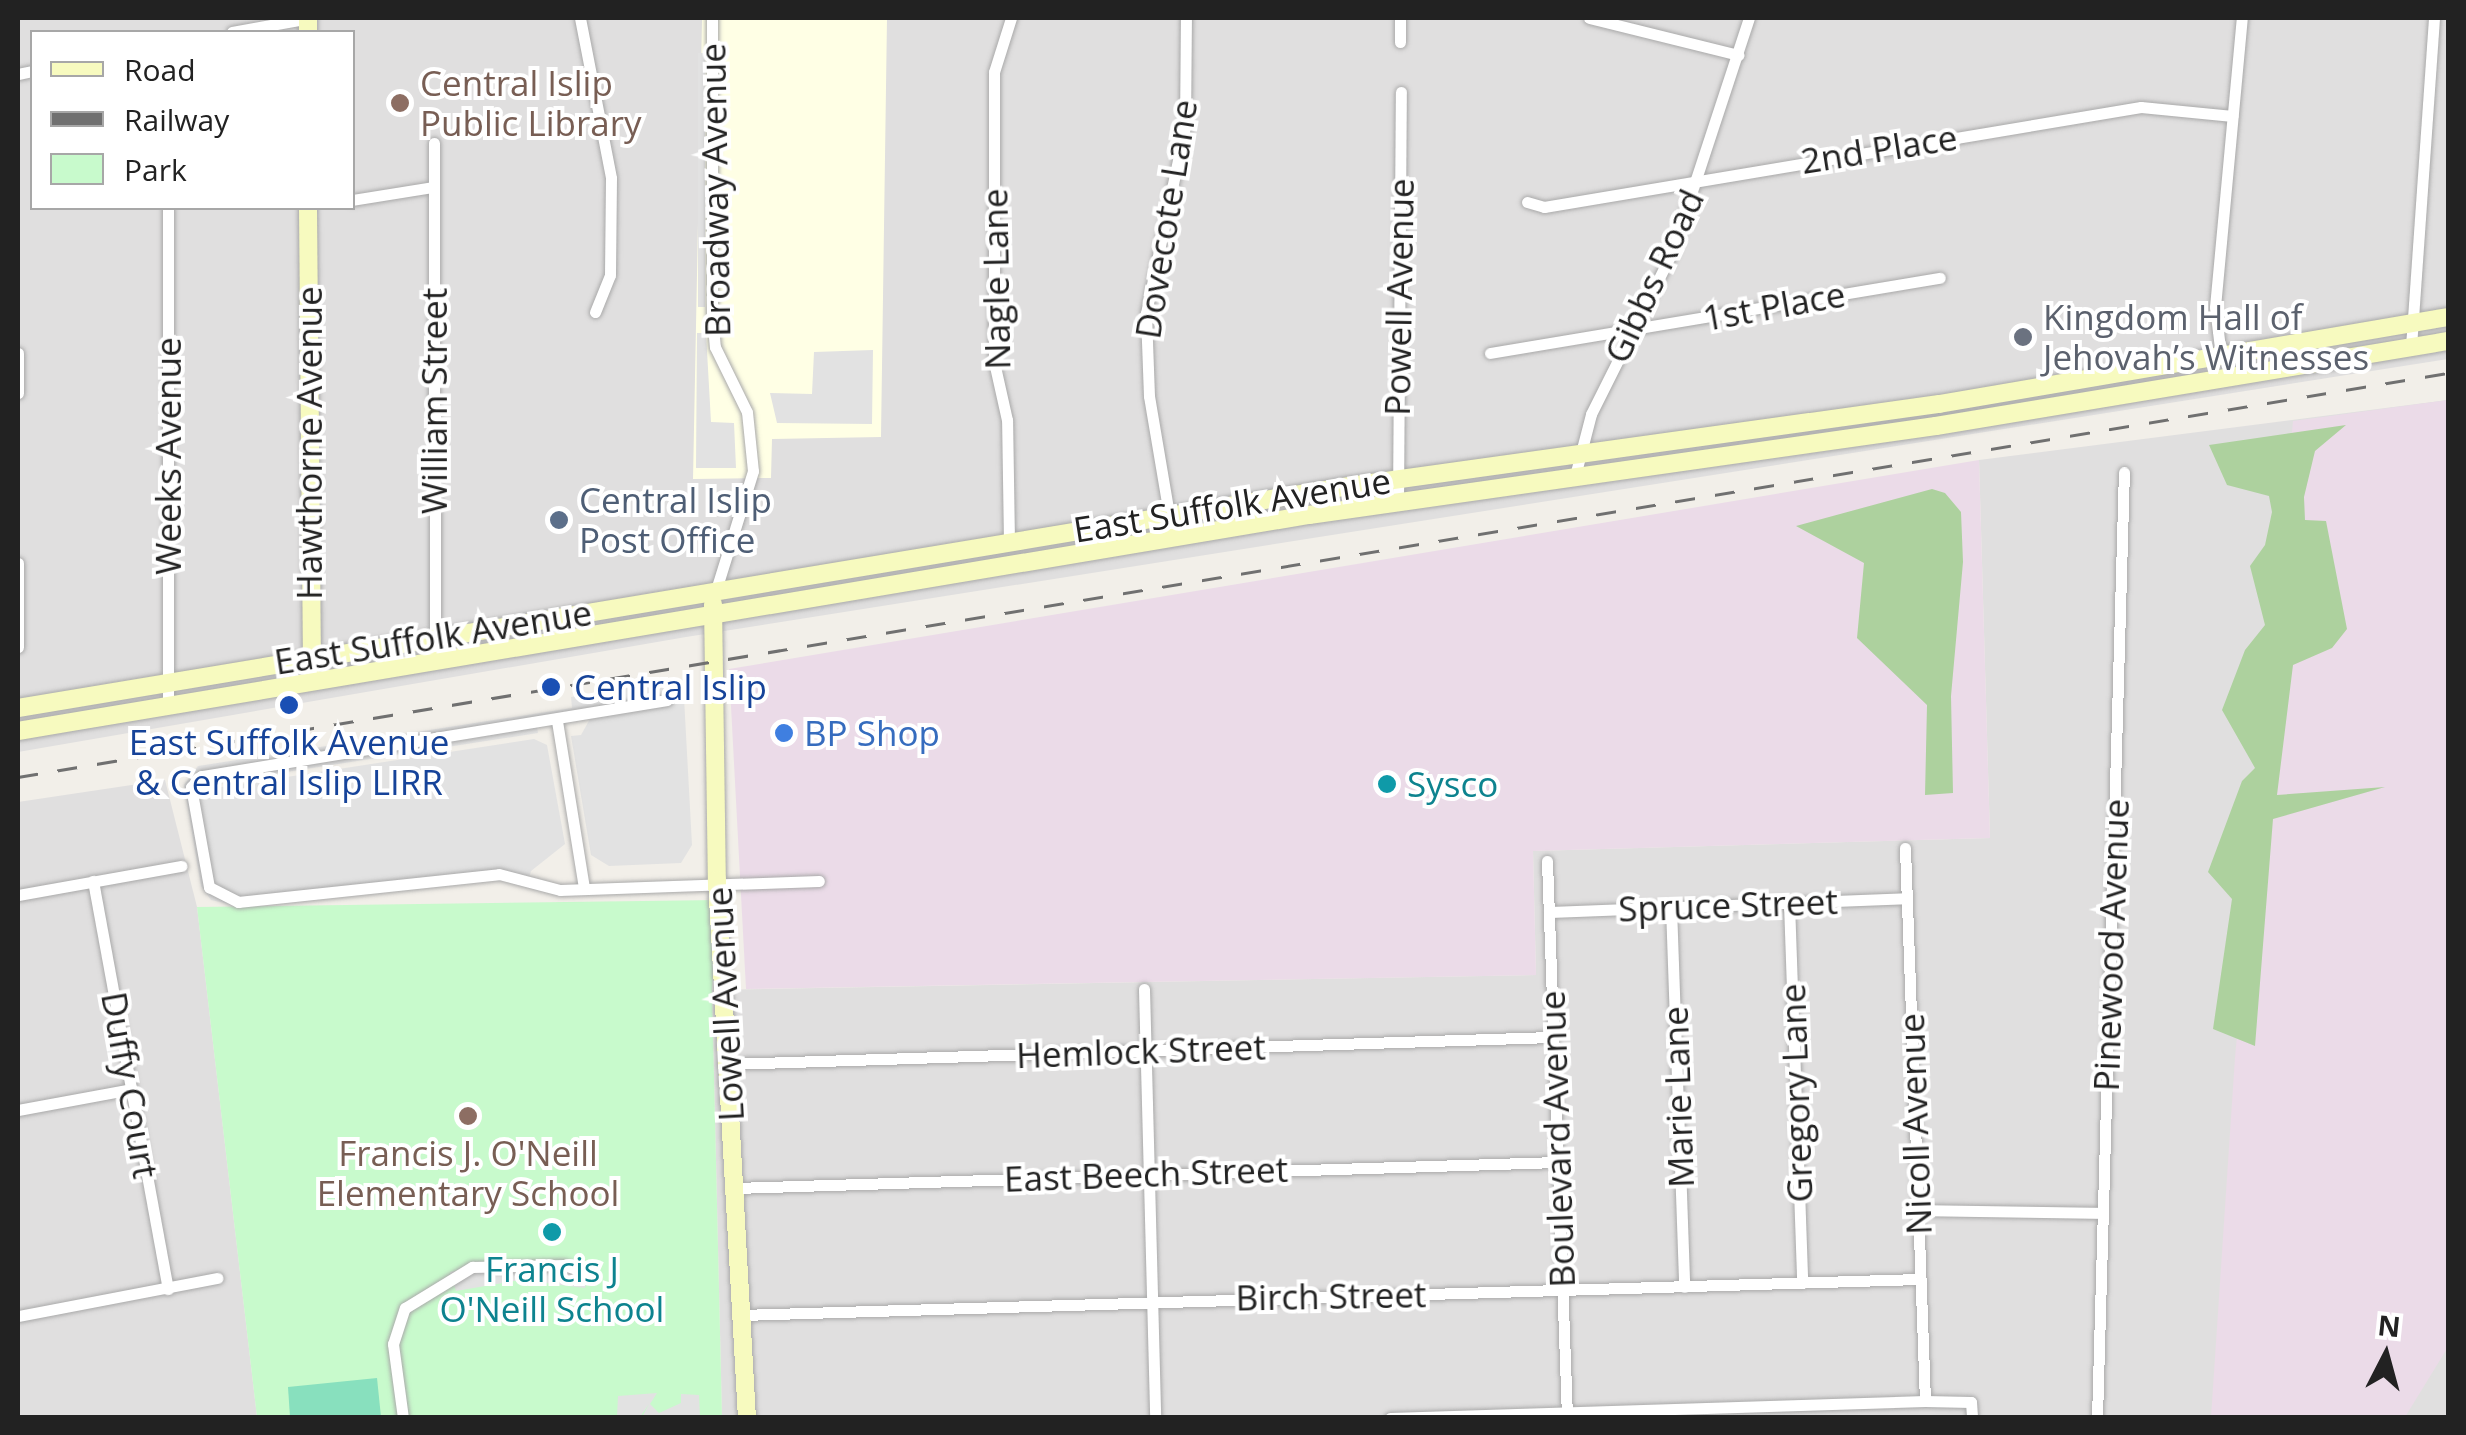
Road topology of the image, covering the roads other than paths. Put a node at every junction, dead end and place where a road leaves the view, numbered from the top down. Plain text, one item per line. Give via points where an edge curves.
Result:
1 (309, 18) edge
2 (580, 18) edge
3 (712, 18) edge
4 (1010, 18) edge
5 (1186, 18) edge
6 (1400, 18) edge
7 (1589, 18) edge
8 (1749, 18) edge
9 (2242, 18) edge
10 (2434, 18) edge
11 (243, 30) edge
12 (1400, 42) dead end
13 (1738, 55) junction
14 (1401, 92) dead end
15 (2233, 116) junction
16 (434, 143) dead end
17 (1700, 177) junction
18 (433, 187) junction
19 (355, 200) edge
20 (1526, 202) dead end
21 (168, 210) edge
22 (308, 210) edge
23 (1940, 278) dead end
24 (595, 312) dead end
25 (2448, 318) edge
26 (2409, 324) junction
27 (1630, 330) junction
28 (2448, 341) edge
29 (2411, 347) junction
30 (18, 352) edge
31 (1490, 353) dead end
32 (2221, 356) junction
33 (18, 394) edge
34 (1577, 454) junction
35 (2124, 472) dead end
36 (1575, 476) junction
37 (1398, 478) junction
38 (1398, 502) junction
39 (1170, 515) junction
40 (1173, 538) junction
41 (1009, 542) junction
42 (18, 563) edge
43 (716, 590) junction
44 (712, 614) junction
45 (434, 636) junction
46 (18, 647) edge
47 (311, 656) junction
48 (435, 659) junction
49 (312, 679) junction
50 (167, 682) junction
51 (667, 700) dead end
52 (168, 704) junction
53 (18, 708) edge
54 (18, 720) edge
55 (557, 721) junction
56 (18, 731) edge
57 (1905, 848) dead end
58 (1547, 861) dead end
59 (182, 866) dead end
60 (717, 880) junction
61 (94, 881) junction
62 (819, 881) dead end
63 (584, 887) junction
64 (18, 895) edge
65 (1907, 898) junction
66 (1789, 902) junction
67 (1671, 907) junction
68 (1549, 912) junction
69 (1144, 989) dead end
70 (1554, 1038) junction
71 (1146, 1051) junction
72 (729, 1064) junction
73 (131, 1090) junction
74 (18, 1110) edge
75 (1558, 1162) junction
76 (1150, 1174) junction
77 (735, 1188) junction
78 (1918, 1210) junction
79 (2103, 1213) junction
80 (583, 1271) dead end
81 (217, 1278) dead end
82 (1920, 1279) junction
83 (1802, 1283) junction
84 (1684, 1286) junction
85 (168, 1289) junction
86 (1562, 1290) junction
87 (1152, 1300) junction
88 (741, 1315) junction
89 (18, 1316) edge
90 (1925, 1401) junction
91 (1567, 1414) edge
92 (404, 1418) edge
93 (746, 1418) edge
94 (1155, 1418) edge
95 (1390, 1418) edge
96 (1972, 1418) edge
97 (2097, 1418) edge

1 - 11 street
2 - 24 street via 611,178 610,275
3 - 43 street, Broadway Avenue via 712,314 715,346 746,412 753,471
4 - 41 street, Nagle Lane via 994,72 994,362 1007,420
5 - 39 street, Dovecote Lane via 1184,127 1146,326 1149,396
6 - 12 street
7 - 13 street
8 - 13 street, Gibbs Road
9 - 15 street
10 - 26 street
13 - 17 street, Gibbs Road
14 - 37 street, Powell Avenue
15 - 17 street, 2nd Place via 2141,107
15 - 32 street via 2215,306
16 - 18 street, William Street
17 - 20 street, 2nd Place via 1544,206
17 - 27 street, Gibbs Road via 1672,252
18 - 19 street
18 - 45 street, William Street
21 - 50 street, Weeks Avenue
22 - 47 main road, Hawthorne Avenue
23 - 27 street, 1st Place
25 - 26 main road, East Suffolk Avenue
26 - 29 street
26 - 32 main road, East Suffolk Avenue
27 - 31 street, 1st Place
27 - 34 street, Gibbs Road
28 - 29 main road, East Suffolk Avenue
29 - 36 main road, East Suffolk Avenue via 1992,417
30 - 33 street
32 - 34 main road, East Suffolk Avenue
34 - 36 street, Gibbs Road
34 - 37 main road, East Suffolk Avenue
35 - 79 street, Pinewood Avenue
36 - 38 main road, East Suffolk Avenue
37 - 38 street, Powell Avenue
37 - 39 main road, East Suffolk Avenue
38 - 40 main road, East Suffolk Avenue
39 - 40 street, Dovecote Lane
39 - 41 main road, East Suffolk Avenue
40 - 44 main road, East Suffolk Avenue
41 - 43 main road, East Suffolk Avenue
42 - 46 street
43 - 44 main road, Lowell Avenue
43 - 45 main road, East Suffolk Avenue
44 - 48 main road, East Suffolk Avenue
44 - 60 main road, Lowell Avenue
45 - 47 main road, East Suffolk Avenue
45 - 48 street, William Street
47 - 49 main road, Hawthorne Avenue
47 - 50 main road, East Suffolk Avenue
48 - 49 main road, East Suffolk Avenue
49 - 52 main road, East Suffolk Avenue
50 - 52 street, Weeks Avenue
50 - 53 main road, East Suffolk Avenue
51 - 55 street
52 - 56 main road, East Suffolk Avenue
54 - 56 street
55 - 63 street
55 - 63 street via 216,773 191,787 209,887 219,898 238,902 499,874 560,890
57 - 65 street, Nicoll Avenue
58 - 68 street, Boulevard Avenue
59 - 61 street
60 - 62 street
60 - 63 street
60 - 72 main road, Lowell Avenue
61 - 64 street
61 - 73 street, Duffy Court
65 - 66 street, Spruce Street
65 - 78 street, Nicoll Avenue
66 - 67 street, Spruce Street
66 - 83 street, Gregory Lane
67 - 68 street, Spruce Street
67 - 84 street, Marie Lane
68 - 70 street, Boulevard Avenue
69 - 71 street
70 - 71 street, Hemlock Street
70 - 75 street, Boulevard Avenue
71 - 72 street, Hemlock Street
71 - 76 street
72 - 77 main road, Lowell Avenue
73 - 74 street
73 - 85 street, Duffy Court
75 - 76 street, East Beech Street
75 - 86 street, Boulevard Avenue
76 - 77 street, East Beech Street
76 - 87 street
77 - 88 main road, Lowell Avenue
78 - 79 street
78 - 82 street, Nicoll Avenue
79 - 97 street, Pinewood Avenue
80 - 92 street via 564,1265 472,1267 405,1308 392,1344
81 - 85 street
82 - 83 street, Birch Street
82 - 90 street, Nicoll Avenue
83 - 84 street, Birch Street
84 - 86 street, Birch Street
85 - 89 street
86 - 87 street, Birch Street
86 - 91 street, Boulevard Avenue
87 - 88 street, Birch Street
87 - 94 street
88 - 93 main road, Lowell Avenue
90 - 91 street
90 - 96 street via 1970,1402
91 - 95 street

